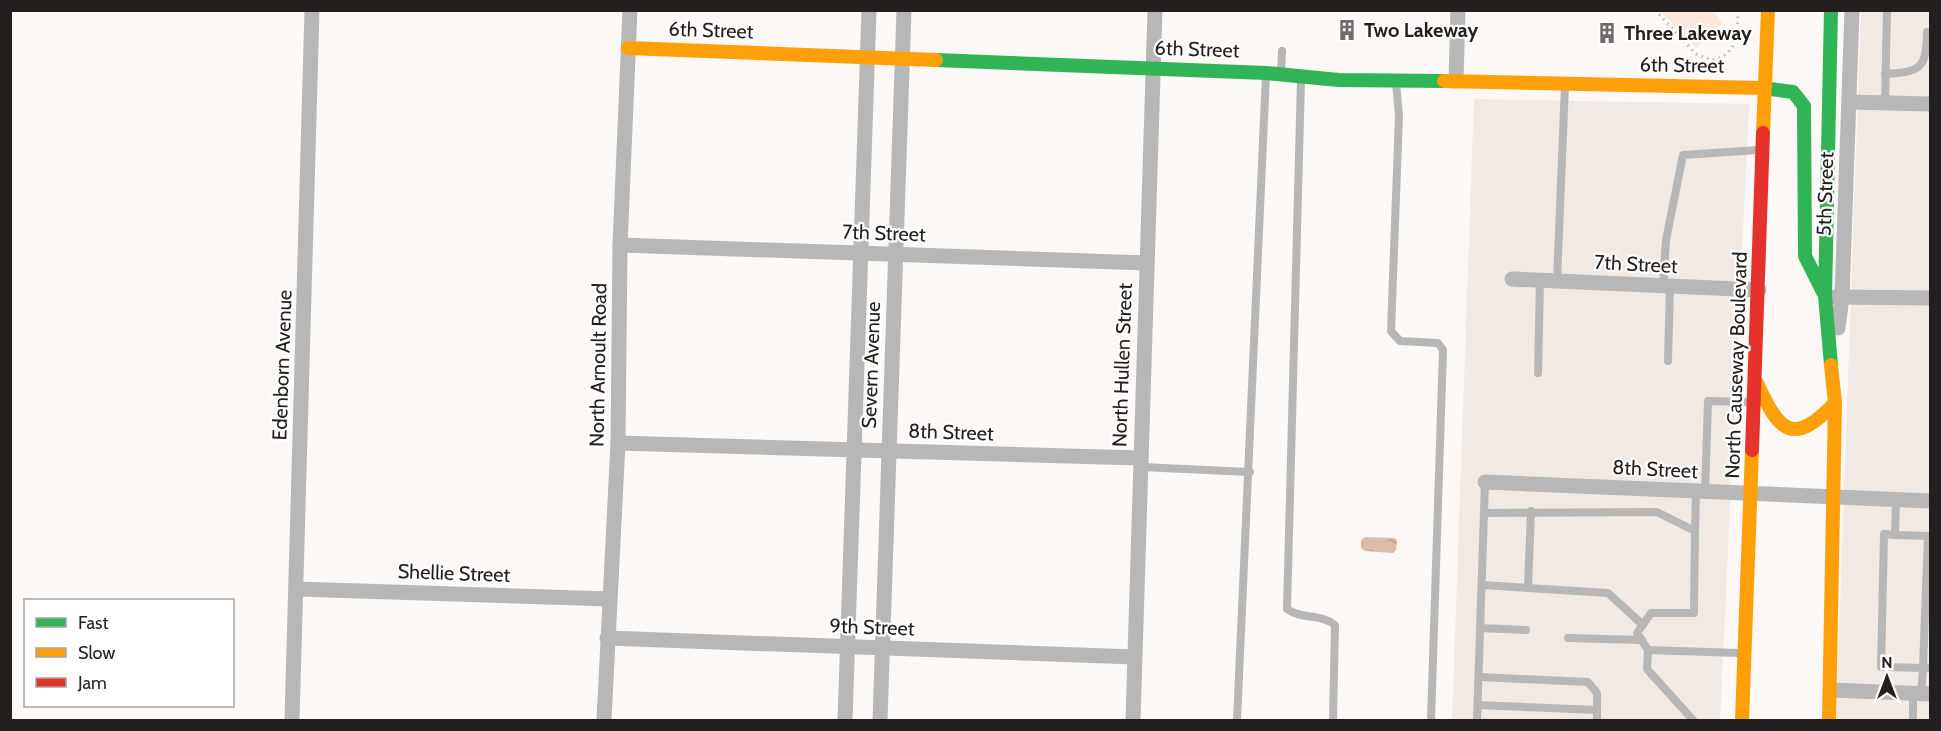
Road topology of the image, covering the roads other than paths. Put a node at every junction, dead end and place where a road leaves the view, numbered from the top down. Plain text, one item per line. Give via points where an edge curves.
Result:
1 (312, 10) edge
2 (630, 10) edge
3 (869, 10) edge
4 (904, 10) edge
5 (1155, 10) edge
6 (1458, 10) edge
7 (1768, 10) edge
8 (1831, 10) edge
9 (1852, 10) edge
10 (1887, 10) edge
11 (1927, 32) dead end
12 (628, 48) junction
13 (1282, 51) dead end
14 (868, 57) junction
15 (902, 59) junction
16 (1153, 68) junction
17 (1266, 73) junction
18 (1885, 74) junction
19 (1281, 75) junction
20 (1300, 79) junction
21 (1456, 81) junction
22 (1396, 83) junction
23 (1566, 83) junction
24 (1764, 88) junction
25 (1850, 102) junction
26 (1885, 103) junction
27 (1930, 104) edge
28 (1762, 149) junction
29 (620, 245) junction
30 (861, 253) junction
31 (896, 254) junction
32 (1146, 263) junction
33 (1512, 279) dead end
34 (1540, 280) junction
35 (1557, 281) junction
36 (1667, 286) junction
37 (1759, 290) junction
38 (1825, 296) junction
39 (1842, 297) junction
40 (1930, 298) edge
41 (1668, 361) dead end
42 (1538, 373) dead end
43 (1755, 378) junction
44 (1832, 378) junction
45 (1754, 402) junction
46 (1834, 403) junction
47 (618, 443) junction
48 (854, 450) junction
49 (889, 451) junction
50 (1139, 462) junction
51 (1250, 472) junction
52 (1485, 482) joint
53 (1700, 493) junction
54 (1751, 495) junction
55 (1833, 499) junction
56 (1896, 500) junction
57 (1930, 501) edge
58 (1531, 511) junction
59 (1484, 513) junction
60 (1695, 531) junction
61 (1895, 535) junction
62 (1929, 536) edge
63 (1482, 585) junction
64 (1528, 588) junction
65 (296, 589) junction
66 (609, 599) junction
67 (1643, 625) junction
68 (1480, 628) junction
69 (1526, 630) dead end
70 (607, 638) junction
71 (1568, 638) dead end
72 (1642, 640) junction
73 (848, 648) junction
74 (882, 648) junction
75 (1648, 650) junction
76 (1744, 654) junction
77 (1134, 657) junction
78 (1927, 668) edge
79 (1479, 677) junction
80 (1830, 690) junction
81 (1922, 694) edge
82 (1478, 705) junction
83 (1597, 710) junction
84 (292, 720) edge
85 (604, 720) edge
86 (845, 720) edge
87 (879, 720) edge
88 (1133, 720) edge
89 (1238, 720) edge
90 (1333, 720) edge
91 (1431, 720) edge
92 (1477, 720) edge
93 (1597, 720) edge
94 (1693, 720) edge
95 (1742, 720) edge
96 (1828, 720) edge
97 (1913, 720) edge

1 - 65 street, Edenborn Avenue
2 - 12 street, North Arnoult Road
3 - 14 street, Severn Avenue
4 - 15 street, Severn Avenue
5 - 16 street, North Hullen Street
6 - 21 street
7 - 24 main road, North Causeway Boulevard
8 - 38 main road
9 - 25 street, 5th Street
10 - 18 lane
11 - 18 lane via 1926,59 1921,66 1909,73
12 - 14 main road, 6th Street
12 - 29 street, North Arnoult Road
13 - 19 lane
14 - 15 main road, 6th Street
14 - 30 street, Severn Avenue
15 - 16 main road, 6th Street
15 - 31 street, Severn Avenue
16 - 17 main road, 6th Street
16 - 32 street, North Hullen Street
17 - 19 main road, 6th Street
17 - 51 lane
18 - 26 lane
19 - 20 main road, 6th Street
20 - 22 main road, 6th Street
20 - 90 lane via 1287,609 1295,615 1326,617 1335,625
21 - 22 main road, 6th Street
21 - 23 main road, 6th Street
22 - 91 lane via 1400,116 1391,332 1400,341 1438,343 1443,350
23 - 24 main road, 6th Street
23 - 35 lane
24 - 28 main road, North Causeway Boulevard
24 - 38 main road, 6th Street via 1790,89 1804,106 1805,256
25 - 26 street
25 - 39 street, 5th Street
26 - 27 street
28 - 36 lane via 1683,155 1666,240
28 - 37 main road, North Causeway Boulevard
29 - 30 street, 7th Street
29 - 47 street, North Arnoult Road
30 - 31 street, 7th Street
30 - 48 street, Severn Avenue
31 - 32 street, 7th Street
31 - 49 street, Severn Avenue
32 - 50 street, North Hullen Street
33 - 34 street, 7th Street
34 - 35 street, 7th Street
34 - 42 lane
35 - 36 street, 7th Street
36 - 37 street, 7th Street
36 - 41 lane
37 - 43 main road, North Causeway Boulevard
38 - 39 street
38 - 44 main road
39 - 40 street
39 - 44 street, 5th Street
43 - 45 main road, North Causeway Boulevard
43 - 46 main road via 1770,414 1782,426 1807,428 1820,421
44 - 46 main road
45 - 53 lane via 1708,401
45 - 54 main road, North Causeway Boulevard
46 - 55 main road
47 - 48 street, 8th Street
47 - 66 street, North Arnoult Road
48 - 49 street, 8th Street
48 - 73 street, Severn Avenue
49 - 50 street, 8th Street
49 - 74 street, Severn Avenue
50 - 51 lane
50 - 77 street, North Hullen Street
51 - 89 lane
52 - 53 street, 8th Street
52 - 59 lane
53 - 54 street, 8th Street
53 - 60 lane
54 - 55 street, 8th Street
54 - 76 main road, North Causeway Boulevard
55 - 56 street, 8th Street
55 - 80 main road
56 - 57 street, 8th Street
56 - 61 lane
58 - 59 lane
58 - 60 lane via 1658,512
58 - 64 lane
59 - 63 lane
60 - 67 lane via 1694,613 1651,613
61 - 62 lane
61 - 78 lane via 1884,534 1881,667
62 - 78 lane
63 - 64 lane
63 - 68 lane
64 - 67 lane via 1608,593
65 - 66 street, Shellie Street
65 - 84 street, Edenborn Avenue
66 - 70 street, North Arnoult Road
67 - 72 lane via 1637,633
68 - 69 lane
68 - 79 lane
70 - 73 street, 9th Street
70 - 85 street, North Arnoult Road
71 - 72 lane
72 - 75 lane
73 - 74 street, 9th Street
73 - 86 street, Severn Avenue
74 - 77 street, 9th Street
74 - 87 street, Severn Avenue
75 - 76 lane
75 - 94 lane via 1647,669
76 - 95 main road, North Causeway Boulevard
77 - 88 street, North Hullen Street
78 - 81 lane
79 - 82 lane
79 - 83 lane via 1588,682 1597,693
80 - 81 street
80 - 96 main road
81 - 97 lane
82 - 83 lane
82 - 92 lane
83 - 93 lane

